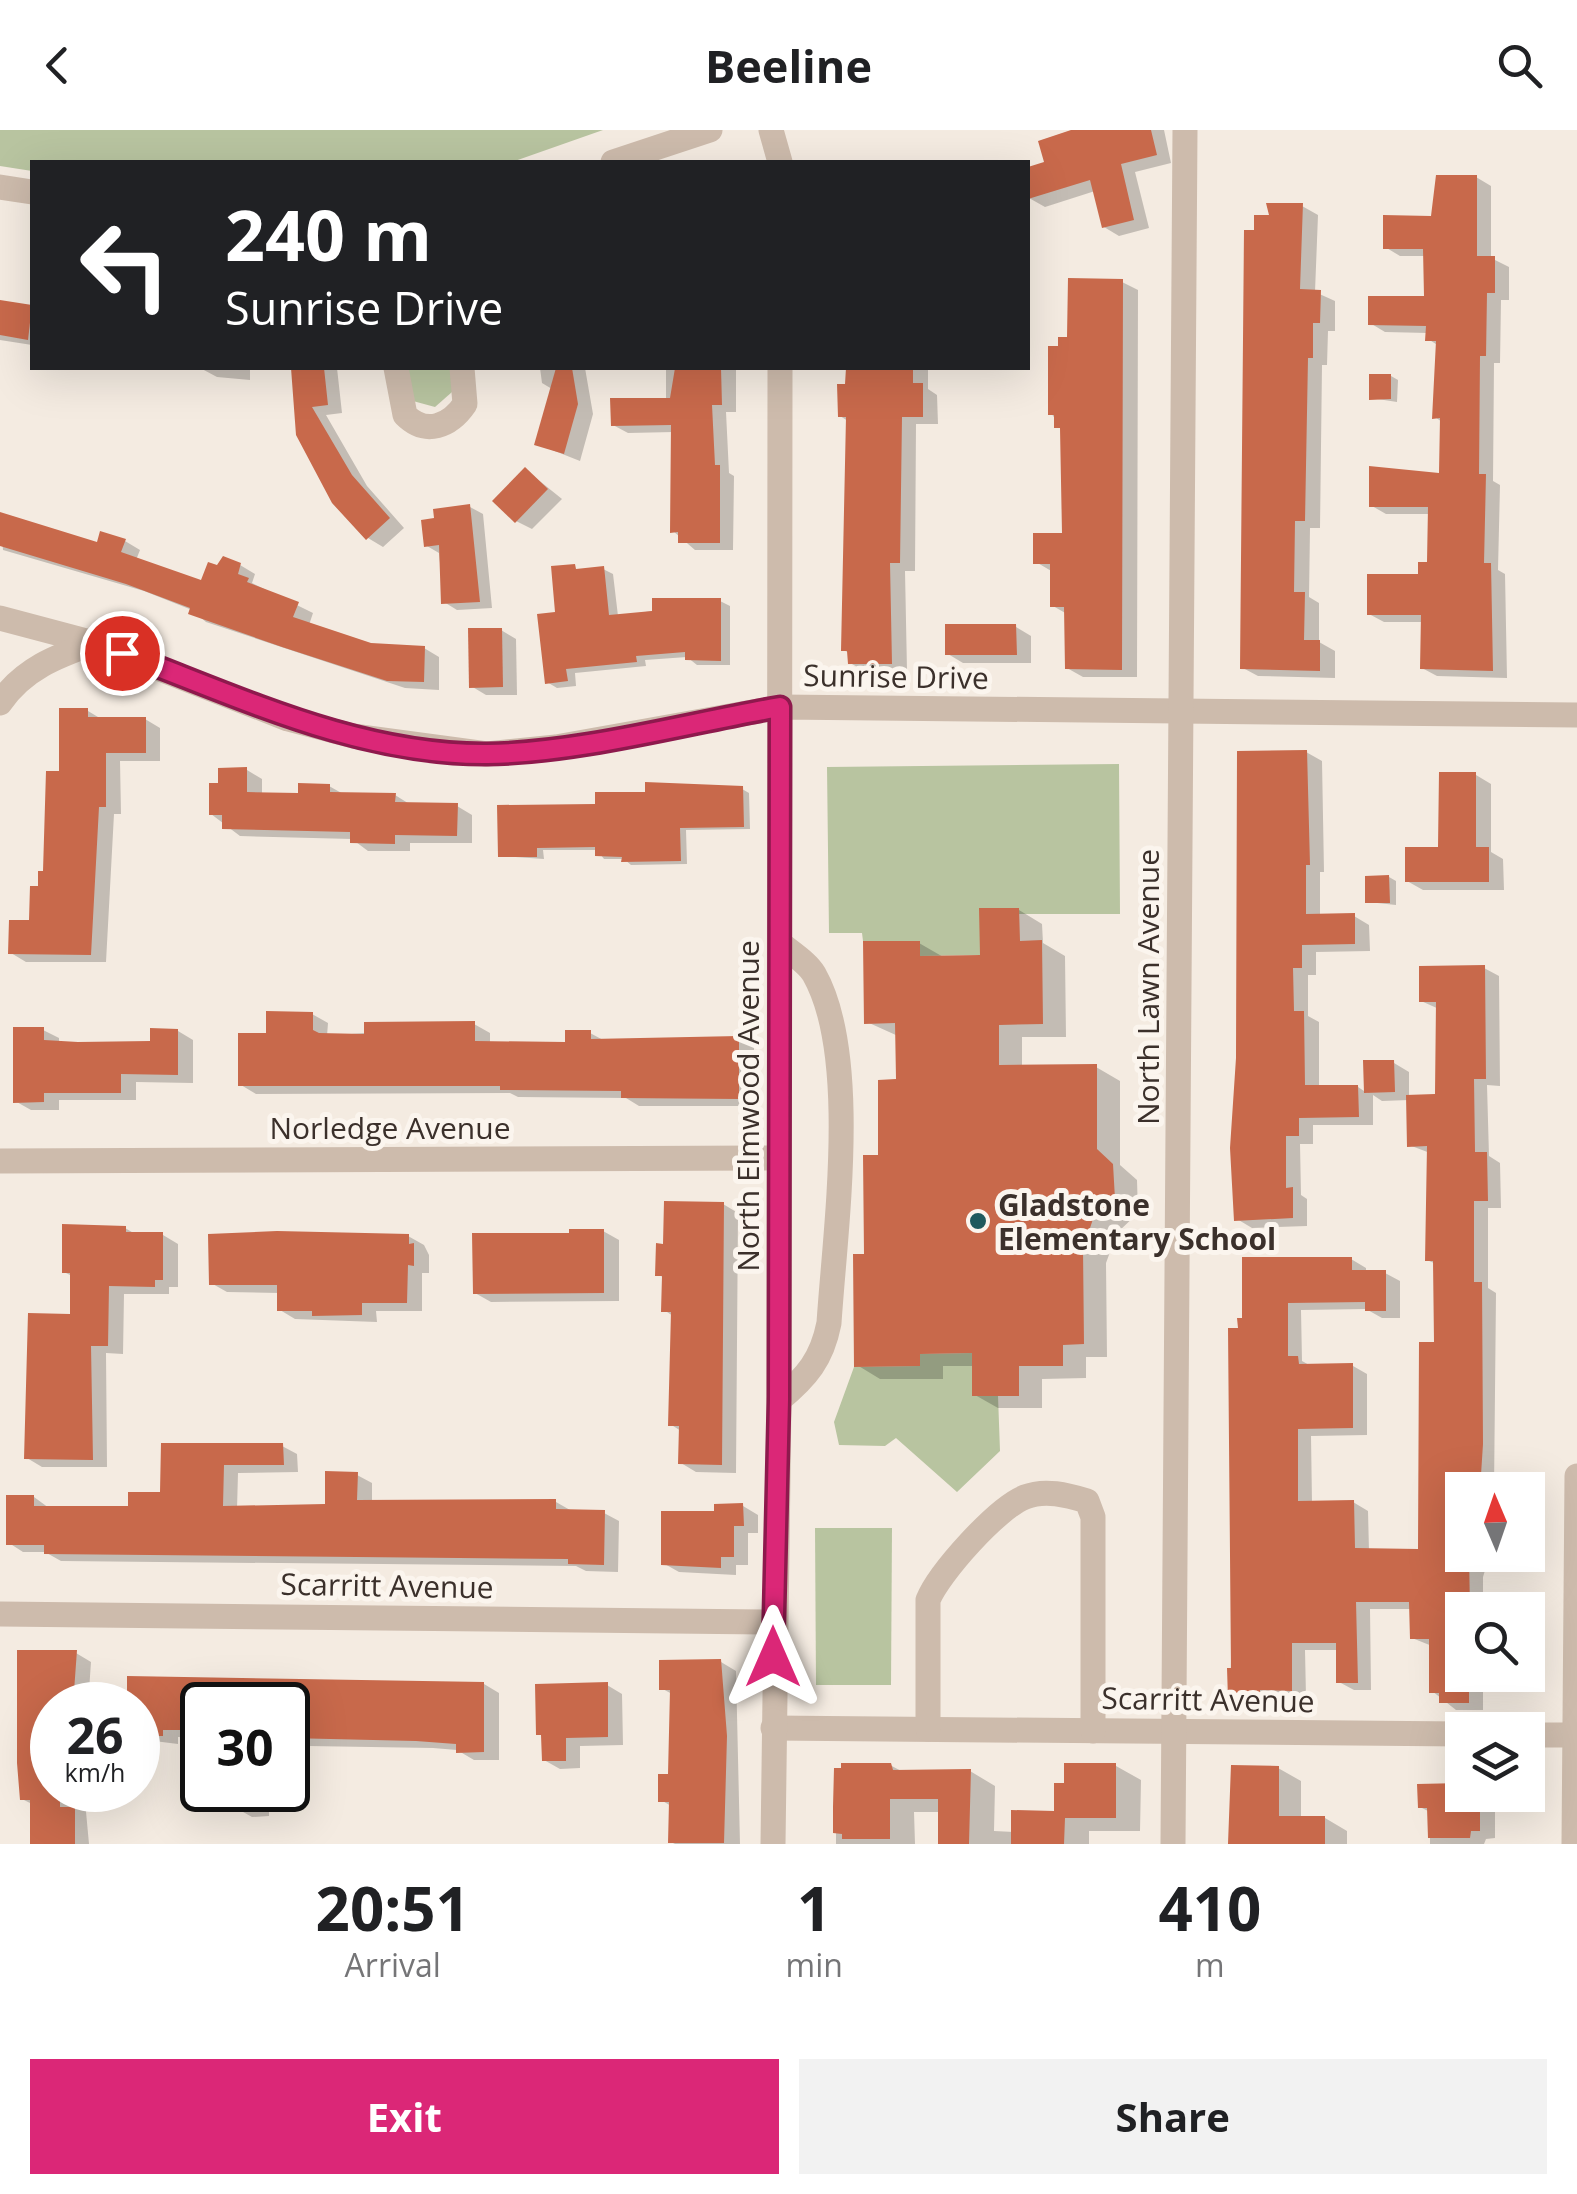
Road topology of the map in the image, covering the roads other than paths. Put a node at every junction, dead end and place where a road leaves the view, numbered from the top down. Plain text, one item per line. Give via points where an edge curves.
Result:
1 (710, 130) edge
2 (771, 130) edge
3 (1186, 130) edge
4 (620, 160) edge
5 (779, 160) edge
6 (0, 187) edge
7 (30, 192) edge
8 (396, 370) edge
9 (462, 370) edge
10 (780, 370) edge
11 (0, 618) edge
12 (94, 643) junction
13 (0, 702) edge
14 (780, 707) junction
15 (1181, 711) junction
16 (1577, 715) edge
17 (780, 943) junction
18 (780, 1158) junction
19 (0, 1160) edge
20 (779, 1400) junction
21 (1577, 1476) edge
22 (0, 1614) edge
23 (773, 1622) junction
24 (774, 1728) junction
25 (928, 1729) junction
26 (1093, 1731) junction
27 (1174, 1732) junction
28 (1445, 1734) edge
29 (1545, 1735) edge
30 (1576, 1735) edge
31 (773, 1844) edge
32 (1173, 1844) edge
33 (1574, 1844) edge

1 - 4 street
2 - 5 street
3 - 15 street, North Lawn Avenue
6 - 7 street
8 - 9 street via 405,415 433,427 457,416 464,404
10 - 14 street, North Elmwood Avenue
11 - 12 street, Sunrise Drive
12 - 13 street via 53,658 13,684
12 - 14 street, Sunrise Drive via 288,719 438,750 487,754 556,746
14 - 15 street, Sunrise Drive
14 - 17 street, North Elmwood Avenue
15 - 16 street, Sunrise Drive
15 - 27 street, North Lawn Avenue
17 - 18 street, North Elmwood Avenue
17 - 20 street via 813,972 839,1061 840,1122 830,1322 823,1352 806,1378
18 - 19 street, Norledge Avenue
18 - 20 street, North Elmwood Avenue
20 - 23 street, North Elmwood Avenue
21 - 30 street
22 - 23 street, Scarritt Avenue
23 - 24 street, North Elmwood Avenue
24 - 25 street, Scarritt Avenue
24 - 31 street, North Elmwood Avenue
25 - 26 street, Scarritt Avenue
25 - 26 street via 928,1600 935,1583 1008,1506 1058,1493 1087,1501 1093,1518
26 - 27 street, Scarritt Avenue
27 - 28 street, Scarritt Avenue
27 - 32 street, North Lawn Avenue
29 - 30 street
30 - 33 street

